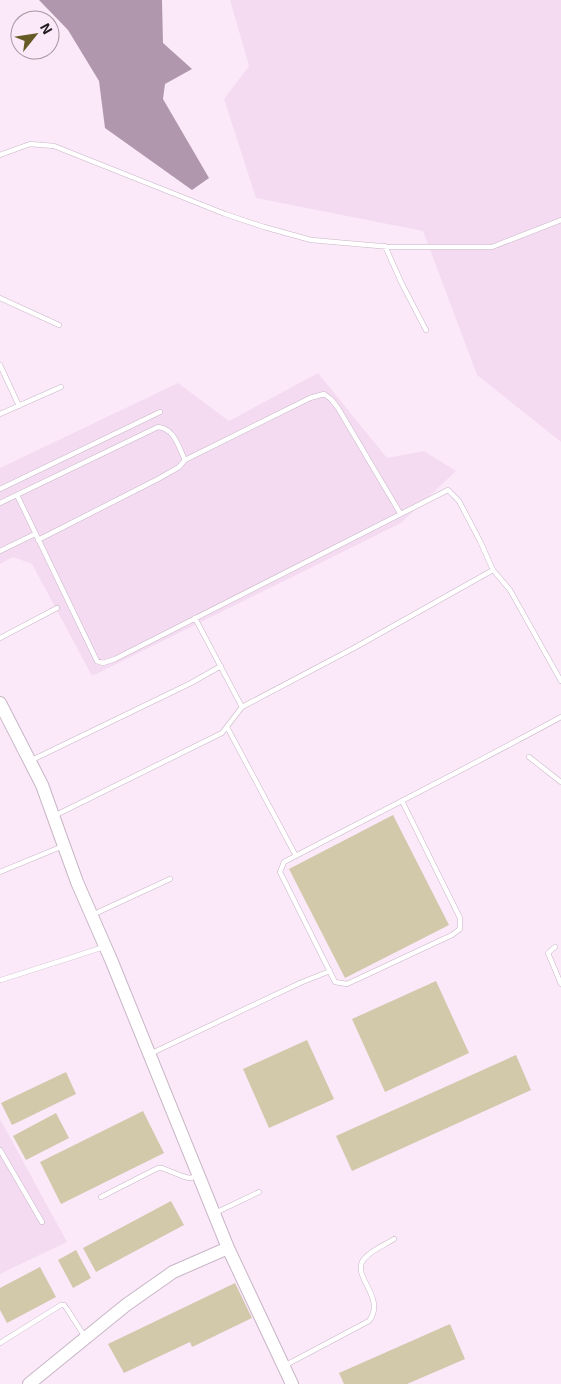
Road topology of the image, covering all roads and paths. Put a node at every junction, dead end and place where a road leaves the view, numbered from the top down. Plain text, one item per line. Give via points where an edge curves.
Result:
1 (0, 155) edge
2 (561, 220) edge
3 (385, 246) junction
4 (0, 298) edge
5 (59, 325) dead end
6 (426, 330) dead end
7 (0, 365) edge
8 (61, 387) dead end
9 (19, 406) junction
10 (160, 412) dead end
11 (0, 414) edge
12 (184, 460) junction
13 (0, 489) edge
14 (17, 495) junction
15 (0, 503) edge
16 (400, 513) junction
17 (35, 534) junction
18 (38, 540) junction
19 (0, 551) edge
20 (493, 570) junction
21 (56, 608) dead end
22 (195, 618) junction
23 (0, 638) edge
24 (221, 666) junction
25 (561, 681) edge
26 (0, 703) edge
27 (242, 707) junction
28 (561, 717) edge
29 (227, 727) junction
30 (529, 757) dead end
31 (30, 761) junction
32 (561, 782) edge
33 (402, 801) junction
34 (54, 817) junction
35 (65, 845) junction
36 (296, 856) junction
37 (0, 872) edge
38 (170, 879) dead end
39 (92, 916) junction
40 (106, 947) junction
41 (554, 947) dead end
42 (330, 971) junction
43 (1, 980) edge
44 (561, 984) edge
45 (149, 1054) junction
46 (0, 1150) edge
47 (199, 1176) junction
48 (259, 1192) dead end
49 (101, 1197) dead end
50 (214, 1214) junction
51 (42, 1222) dead end
52 (394, 1239) dead end
53 (228, 1248) junction
54 (86, 1338) junction
55 (0, 1343) edge
56 (284, 1366) junction
57 (29, 1384) edge
58 (292, 1384) edge

1 - 3 lane via 30,144 54,146 264,227 311,240
2 - 3 lane via 492,247
3 - 6 lane
4 - 5 lane
7 - 9 lane
8 - 9 lane
9 - 11 lane
10 - 13 lane
12 - 14 lane via 172,432 158,427
12 - 16 lane via 324,394 338,408
12 - 18 lane via 158,479
14 - 15 lane
14 - 17 lane
16 - 20 lane via 448,490 459,501
16 - 22 lane
17 - 18 lane
17 - 19 lane
18 - 22 lane via 97,661 103,663 115,658
20 - 25 lane via 510,590
20 - 27 lane
21 - 23 lane
22 - 24 lane
24 - 27 lane
24 - 31 lane
26 - 31 street
27 - 29 lane
28 - 33 lane
29 - 34 lane via 222,733
29 - 36 lane
30 - 32 lane
31 - 34 street
33 - 36 lane
33 - 42 lane via 460,918 460,929 452,936 347,984 335,982
34 - 35 street
35 - 37 lane
35 - 39 street
36 - 42 lane via 284,862 280,872
38 - 39 lane
39 - 40 street
40 - 43 lane
40 - 45 street
41 - 44 lane via 548,953
42 - 45 lane
45 - 47 street
46 - 51 lane
47 - 49 lane via 189,1178 158,1168
47 - 50 street
48 - 50 lane
50 - 53 street
52 - 56 lane via 361,1264 361,1272 375,1304 373,1316
53 - 54 street via 173,1272
53 - 56 street
54 - 55 lane via 68,1309 60,1305
54 - 57 street
56 - 58 street

